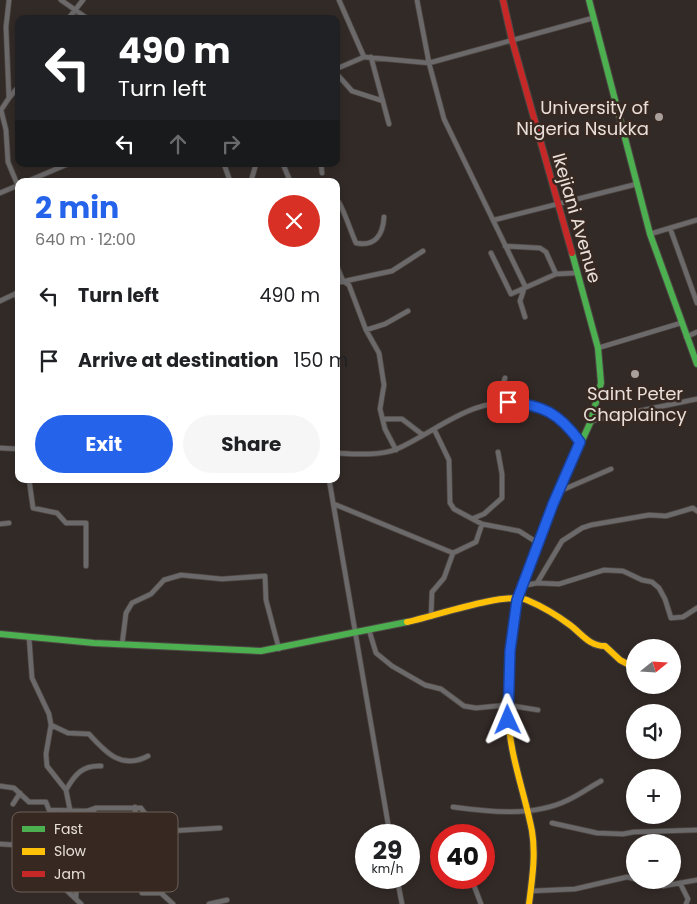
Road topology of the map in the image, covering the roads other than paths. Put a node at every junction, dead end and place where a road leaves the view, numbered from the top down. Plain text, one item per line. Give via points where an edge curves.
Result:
1 (9, 0) edge
2 (61, 0) edge
3 (83, 0) edge
4 (339, 0) edge
5 (417, 0) edge
6 (503, 0) edge
7 (589, 0) edge
8 (75, 10) junction
9 (71, 15) edge
10 (82, 15) edge
11 (593, 18) junction
12 (512, 40) junction
13 (364, 57) junction
14 (371, 57) junction
15 (429, 63) junction
16 (340, 66) edge
17 (340, 78) edge
18 (380, 86) junction
19 (15, 91) edge
20 (373, 96) junction
21 (10, 98) junction
22 (383, 101) junction
23 (0, 110) edge
24 (389, 124) dead end
25 (61, 167) edge
26 (321, 167) edge
27 (322, 173) dead end
28 (15, 178) edge
29 (35, 178) edge
30 (637, 184) junction
31 (15, 186) edge
32 (0, 194) edge
33 (340, 202) edge
34 (558, 204) junction
35 (384, 218) dead end
36 (494, 220) junction
37 (697, 220) edge
38 (670, 228) junction
39 (650, 234) junction
40 (505, 246) junction
41 (423, 251) dead end
42 (491, 253) dead end
43 (340, 272) edge
44 (576, 273) junction
45 (556, 274) junction
46 (344, 281) junction
47 (340, 282) edge
48 (525, 286) junction
49 (15, 293) edge
50 (0, 301) edge
51 (697, 303) edge
52 (408, 311) dead end
53 (525, 317) dead end
54 (681, 323) junction
55 (366, 330) junction
56 (697, 332) edge
57 (686, 337) junction
58 (598, 348) junction
59 (697, 364) edge
60 (505, 378) dead end
61 (697, 399) edge
62 (497, 401) junction
63 (383, 419) junction
64 (591, 421) junction
65 (434, 429) junction
66 (423, 435) junction
67 (580, 442) junction
68 (0, 448) edge
69 (15, 449) edge
70 (396, 450) junction
71 (498, 452) dead end
72 (340, 453) edge
73 (611, 469) dead end
74 (31, 483) edge
75 (330, 483) edge
76 (558, 492) junction
77 (334, 504) junction
78 (697, 510) edge
79 (474, 518) junction
80 (9, 523) dead end
81 (0, 524) edge
82 (482, 524) junction
83 (538, 543) junction
84 (454, 554) junction
85 (86, 566) dead end
86 (537, 583) junction
87 (522, 586) junction
88 (517, 600) junction
89 (697, 608) edge
90 (431, 617) junction
91 (369, 630) junction
92 (354, 631) junction
93 (0, 634) edge
94 (29, 637) junction
95 (122, 644) junction
96 (278, 649) junction
97 (626, 663) edge
98 (507, 705) junction
99 (538, 710) dead end
100 (51, 725) junction
101 (148, 756) dead end
102 (102, 766) dead end
103 (601, 781) dead end
104 (0, 786) edge
105 (66, 790) junction
106 (20, 793) junction
107 (13, 804) dead end
108 (135, 807) junction
109 (453, 807) dead end
110 (96, 808) junction
111 (73, 810) junction
112 (526, 811) junction
113 (80, 812) edge
114 (92, 812) edge
115 (135, 812) edge
116 (144, 812) edge
117 (552, 823) dead end
118 (388, 824) edge
119 (220, 828) dead end
120 (697, 830) edge
121 (178, 831) edge
122 (626, 878) edge
123 (697, 880) edge
124 (681, 883) edge
125 (681, 885) edge
126 (399, 889) edge
127 (475, 889) edge
128 (531, 891) junction
129 (70, 892) edge
130 (76, 892) edge
131 (142, 892) dead end
132 (76, 898) junction
133 (227, 900) dead end
134 (81, 904) edge
135 (174, 904) edge
136 (210, 904) edge
137 (402, 904) edge
138 (481, 904) edge
139 (529, 904) edge
140 (686, 904) edge

1 - 21 street via 6,27
2 - 8 street
3 - 8 street
4 - 13 street
5 - 15 street
6 - 12 street, Ikejiani Avenue
7 - 11 street
8 - 9 street
8 - 10 street
11 - 12 street
11 - 30 street
12 - 15 street
12 - 34 street, Ikejiani Avenue
13 - 14 street
13 - 16 street
14 - 15 street
14 - 18 street
15 - 36 street via 444,119
17 - 20 street via 352,91
18 - 20 street
18 - 22 street
19 - 21 street
20 - 22 street
21 - 23 street
22 - 24 street
23 - 28 street via 6,130 8,162
25 - 29 street
26 - 27 street
30 - 34 street
30 - 39 street
31 - 32 street
33 - 35 street via 356,243 370,243 379,238
34 - 36 street
34 - 44 street, Ikejiani Avenue
36 - 40 street
37 - 38 street
38 - 39 street
38 - 51 street
39 - 54 street
40 - 45 street via 540,248 546,252
40 - 48 street
41 - 46 street via 392,271
42 - 48 street via 510,294
43 - 46 street
44 - 45 street
44 - 58 street, Ikejiani Avenue
45 - 48 street
46 - 47 street
46 - 55 street via 349,285
48 - 53 street via 520,299
49 - 50 street
52 - 55 street
54 - 57 street
54 - 58 street
55 - 63 street via 378,353 384,385 380,409
56 - 57 street
57 - 59 street
58 - 64 street, Ikejiani Avenue via 601,383
60 - 62 street
61 - 64 street
62 - 65 street via 463,413
62 - 67 street via 534,406 553,414
63 - 66 street via 402,419
63 - 70 street
64 - 67 street, Ikejiani Avenue
65 - 66 street
65 - 79 street via 451,466 450,503 454,510
66 - 70 street
67 - 76 street, Ikejiani Avenue
68 - 69 street
70 - 72 street
71 - 79 street via 502,498 484,514
73 - 76 street
74 - 85 street via 34,508 57,513 66,523 86,523
75 - 77 street
76 - 83 street, Ikejiani Avenue
77 - 84 street
77 - 92 street
78 - 86 street via 693,508 666,516 582,528 562,541
79 - 82 street
80 - 81 street
82 - 83 street via 519,532
82 - 84 street via 476,542
83 - 87 street, Ikejiani Avenue
84 - 90 street via 444,578 432,592
86 - 87 street
86 - 89 street via 559,584 604,570 623,571 659,588 671,618 683,617
87 - 88 street, Ikejiani Avenue
88 - 90 street via 480,602
88 - 97 street via 525,599 548,612 597,646 605,646
88 - 98 street, Ikejiani Avenue
90 - 91 street
91 - 92 street
91 - 98 street via 376,653 425,686 441,689 464,706
92 - 96 street
92 - 118 street
93 - 94 street
94 - 95 street
94 - 100 street via 32,678
95 - 96 street via 261,651
95 - 96 street via 126,612 132,602 151,594 164,580 181,575 222,579 265,576 266,600
98 - 99 street
98 - 112 street, Ikejiani Avenue via 513,753
100 - 101 street via 68,733 89,734 102,748 122,761 136,762
100 - 105 street via 47,766
102 - 105 street via 91,766 77,773
103 - 112 street via 566,801
104 - 106 street via 8,786
105 - 111 street
106 - 107 street
106 - 111 street via 29,802 46,802 49,810
108 - 110 street
108 - 115 street
108 - 116 street
109 - 112 street via 492,813
110 - 111 street
110 - 114 street
111 - 113 street
112 - 128 street, Ikejiani Avenue via 532,832 534,861
117 - 120 street via 597,833
119 - 121 street
122 - 128 street via 575,889
123 - 124 street
125 - 140 street via 688,899
126 - 137 street
127 - 138 street
128 - 139 street, Ikejiani Avenue
129 - 132 street
130 - 132 street
131 - 135 street via 161,892
132 - 134 street
133 - 136 street

